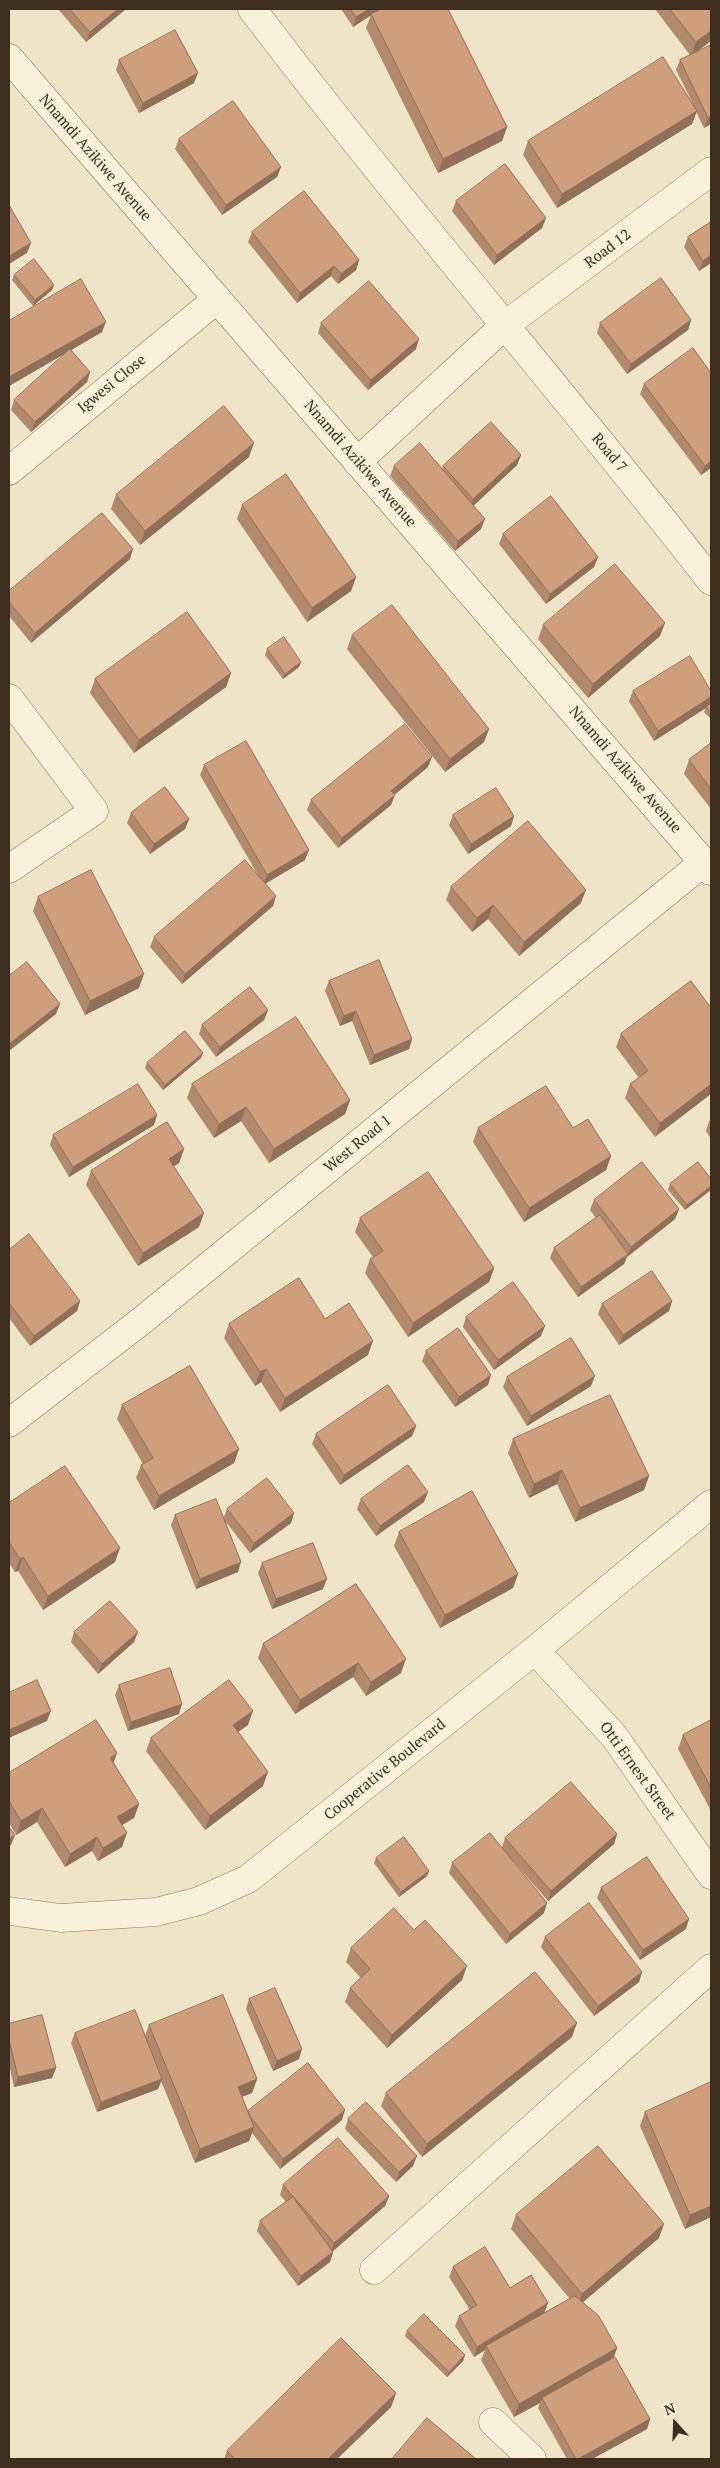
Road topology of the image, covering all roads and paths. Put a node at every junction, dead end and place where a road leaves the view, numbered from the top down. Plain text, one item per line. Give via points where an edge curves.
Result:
1 (252, 9) edge
2 (9, 58) edge
3 (711, 171) edge
4 (217, 299) junction
5 (504, 326) junction
6 (357, 462) junction
7 (9, 471) edge
8 (711, 581) edge
9 (9, 698) edge
10 (708, 866) edge
11 (9, 869) edge
12 (9, 1423) edge
13 (711, 1504) edge
14 (535, 1650) junction
15 (711, 1875) edge
16 (9, 1911) edge
17 (711, 1968) edge
18 (374, 2270) dead end
19 (493, 2422) dead end
20 (532, 2459) edge

1 - 5 street, Road 7 via 332,114
2 - 4 street, Nnamdi Azikiwe Avenue
3 - 5 street, Road 12
4 - 6 street, Nnamdi Azikiwe Avenue
4 - 7 street, Igwesi Close
5 - 6 street, Road 12
5 - 8 street, Road 7
6 - 10 street, Nnamdi Azikiwe Avenue
9 - 11 street via 94,811
10 - 12 street, West Road 1 via 140,1322
13 - 14 street, Cooperative Boulevard
14 - 15 street, Otti Ernest Street via 614,1736
14 - 16 street, Cooperative Boulevard via 248,1879 199,1900 156,1912 61,1918
17 - 18 street
19 - 20 street

